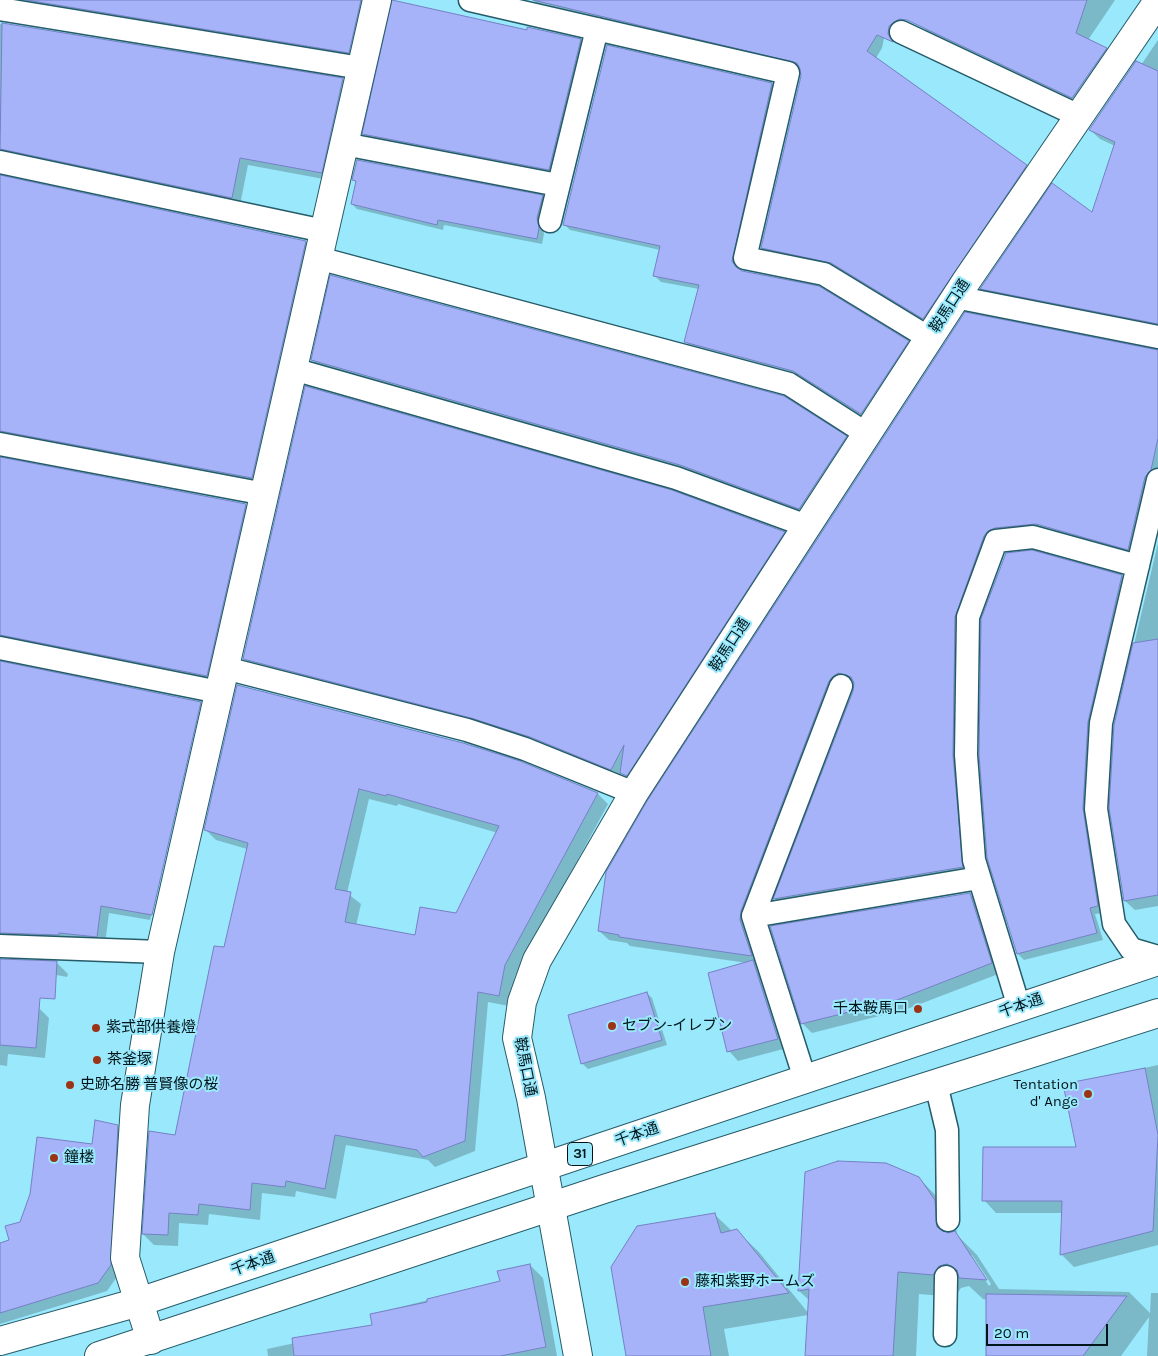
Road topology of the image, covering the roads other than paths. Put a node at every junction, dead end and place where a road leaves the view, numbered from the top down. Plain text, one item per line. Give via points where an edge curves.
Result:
1 (377, 0) edge
2 (470, 0) edge
3 (1158, 1) edge
4 (0, 9) edge
5 (597, 29) junction
6 (901, 32) dead end
7 (362, 68) junction
8 (1079, 116) junction
9 (344, 144) junction
10 (0, 162) edge
11 (558, 185) junction
12 (550, 221) dead end
13 (324, 231) junction
14 (318, 258) junction
15 (955, 298) junction
16 (1158, 337) edge
17 (929, 338) junction
18 (293, 369) junction
19 (867, 434) junction
20 (0, 444) edge
21 (1158, 480) edge
22 (265, 494) junction
23 (807, 526) junction
24 (1138, 566) junction
25 (0, 648) edge
26 (222, 680) junction
27 (841, 686) dead end
28 (634, 794) junction
29 (979, 878) junction
30 (753, 916) junction
31 (0, 946) edge
32 (160, 952) junction
33 (1158, 959) edge
34 (1019, 1007) junction
35 (1158, 1013) edge
36 (806, 1079) junction
37 (936, 1084) junction
38 (543, 1167) junction
39 (551, 1207) junction
40 (948, 1220) dead end
41 (946, 1276) dead end
42 (139, 1302) junction
43 (945, 1334) dead end
44 (151, 1340) junction
45 (0, 1341) edge
46 (99, 1356) edge
47 (578, 1356) edge

1 - 7 street
2 - 5 lane
3 - 8 street, 鞍馬口通
4 - 7 lane
5 - 11 lane
5 - 17 lane via 788,73 745,258 824,274
6 - 8 lane
7 - 9 street
8 - 15 street, 鞍馬口通
9 - 11 lane
9 - 13 street
10 - 13 lane
11 - 12 lane
13 - 14 street
14 - 18 street
14 - 19 lane via 789,384
15 - 16 lane
15 - 17 street, 鞍馬口通
17 - 19 street, 鞍馬口通
18 - 22 street
18 - 23 lane via 676,478
19 - 23 street, 鞍馬口通
20 - 22 lane
21 - 24 lane
22 - 26 street
23 - 28 street, 鞍馬口通
24 - 29 lane via 1033,537 996,541 968,617 966,755 974,860
24 - 33 lane via 1101,723 1096,809 1114,924 1132,950
25 - 26 lane
26 - 28 lane via 467,730 525,749
26 - 32 street
27 - 30 lane
28 - 38 street, 鞍馬口通 via 537,960 522,1002 517,1038
29 - 30 lane
29 - 34 lane
30 - 36 lane
31 - 32 lane
32 - 42 street via 135,1105 125,1258
33 - 34 street, 千本通 / 31
34 - 36 street, 千本通 / 31
35 - 37 street
36 - 38 street, 千本通 / 31
37 - 39 street
37 - 40 lane via 947,1130
38 - 39 street, 鞍馬口通
38 - 42 street, 千本通 / 31
39 - 44 street
39 - 47 street, 鞍馬口通
41 - 43 lane
42 - 44 street
42 - 45 street, 千本通 / 31
44 - 46 street

